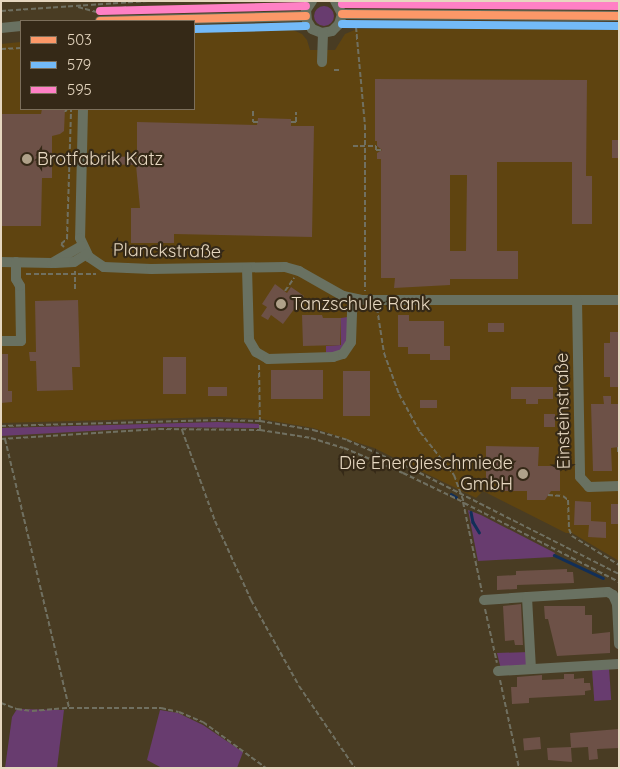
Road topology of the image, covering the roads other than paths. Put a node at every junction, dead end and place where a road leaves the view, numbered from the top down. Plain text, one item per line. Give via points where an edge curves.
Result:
1 (312, 1) edge
2 (335, 1) edge
3 (342, 14) junction
4 (306, 16) junction
5 (619, 16) edge
6 (100, 17) edge
7 (20, 26) edge
8 (1, 28) edge
9 (323, 33) junction
10 (322, 62) dead end
11 (83, 110) edge
12 (85, 250) junction
13 (1, 262) edge
14 (16, 262) junction
15 (247, 268) junction
16 (356, 300) junction
17 (577, 300) junction
18 (619, 300) edge
19 (1, 341) edge
20 (619, 486) edge
21 (527, 597) junction
22 (484, 600) road end
23 (619, 644) edge
24 (619, 664) edge
25 (531, 669) junction
26 (498, 671) road end

1 - 4 street
2 - 3 street
3 - 5 street
3 - 9 street via 336,28
4 - 6 street
4 - 9 street via 312,29
7 - 8 street
9 - 10 street
11 - 12 street via 80,234
12 - 14 street via 71,258 52,262
12 - 15 street, Planckstraße via 99,264 115,268
13 - 14 street
14 - 19 street via 21,340
15 - 16 street, Planckstraße via 291,268
15 - 16 street via 249,340 256,352 268,359 343,354 351,342 352,312
16 - 17 street, Planckstraße
17 - 18 street, Planckstraße
17 - 20 street, Einsteinstraße via 579,476 589,487
21 - 22 street
21 - 23 street via 608,592 617,604
21 - 25 street
24 - 25 street
25 - 26 street

